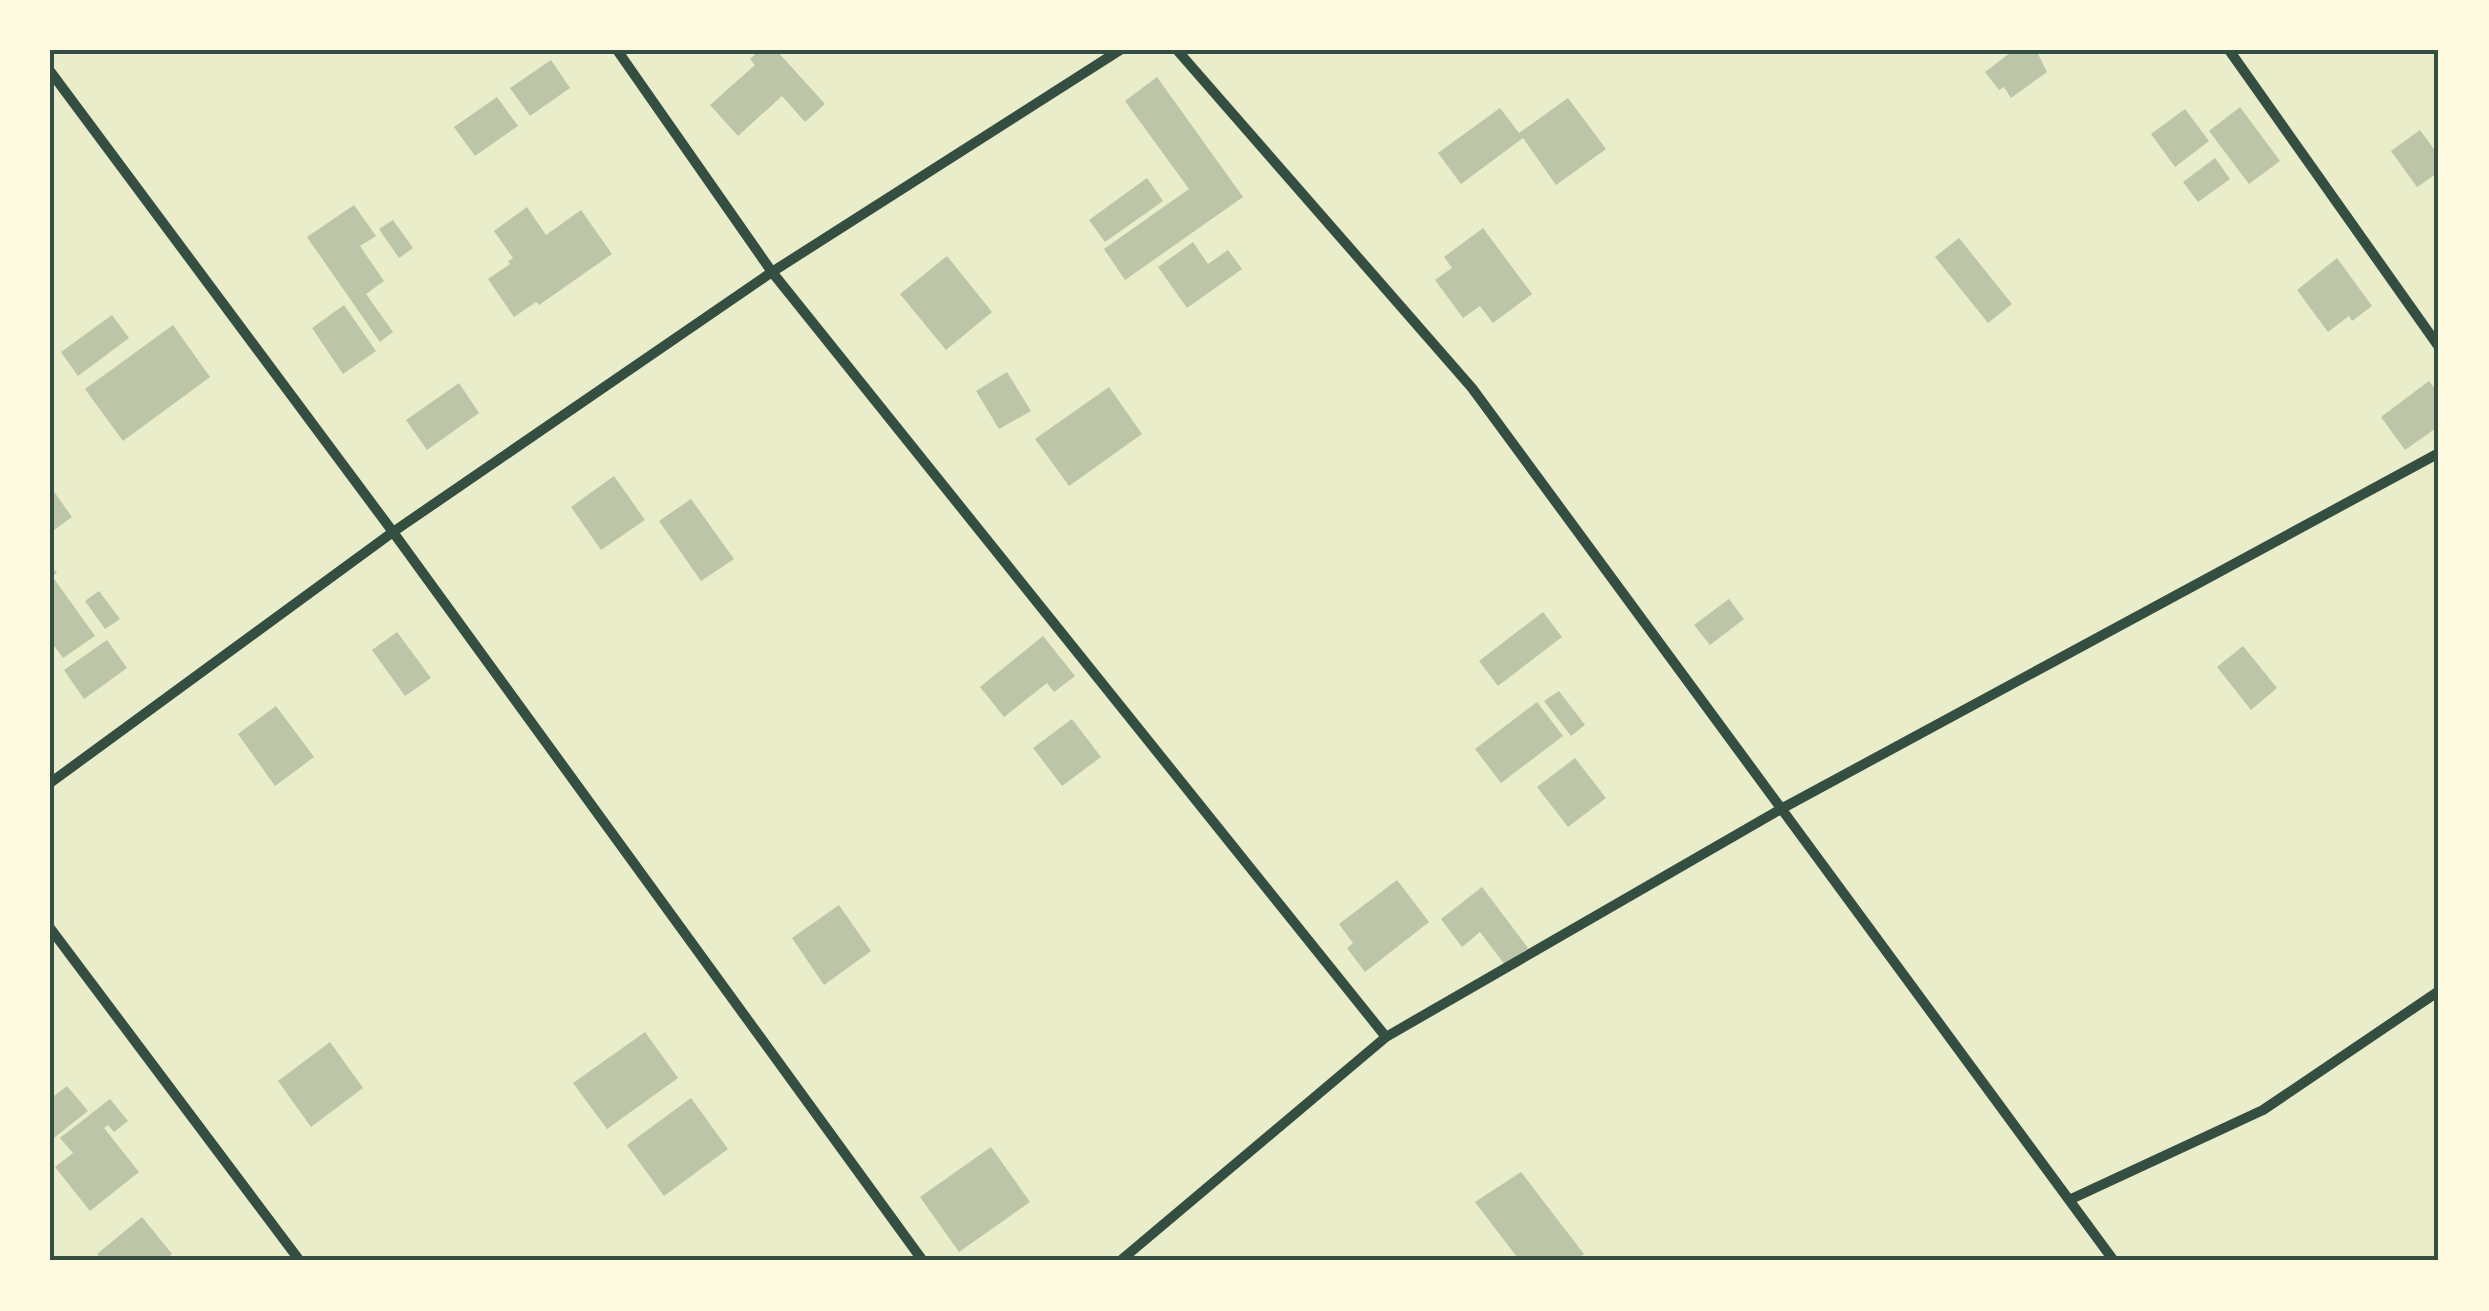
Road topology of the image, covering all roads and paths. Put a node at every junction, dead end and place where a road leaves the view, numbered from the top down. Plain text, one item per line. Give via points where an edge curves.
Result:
1 (617, 50) edge
2 (1120, 50) edge
3 (1178, 50) edge
4 (2229, 50) edge
5 (50, 71) edge
6 (772, 272) junction
7 (2439, 348) edge
8 (2439, 453) edge
9 (393, 532) junction
10 (50, 783) edge
11 (1780, 809) junction
12 (50, 928) edge
13 (2439, 991) edge
14 (1386, 1037) junction
15 (2069, 1200) junction
16 (300, 1261) edge
17 (924, 1261) edge
18 (1120, 1261) edge
19 (2114, 1261) edge

1 - 6 street
2 - 6 street
3 - 11 street via 1472,388
4 - 7 street
5 - 9 street
6 - 9 street
6 - 14 street
8 - 11 street
9 - 10 street
9 - 17 street
11 - 14 street
11 - 15 street
12 - 16 street
13 - 15 street via 2262,1110
14 - 18 street
15 - 19 street

